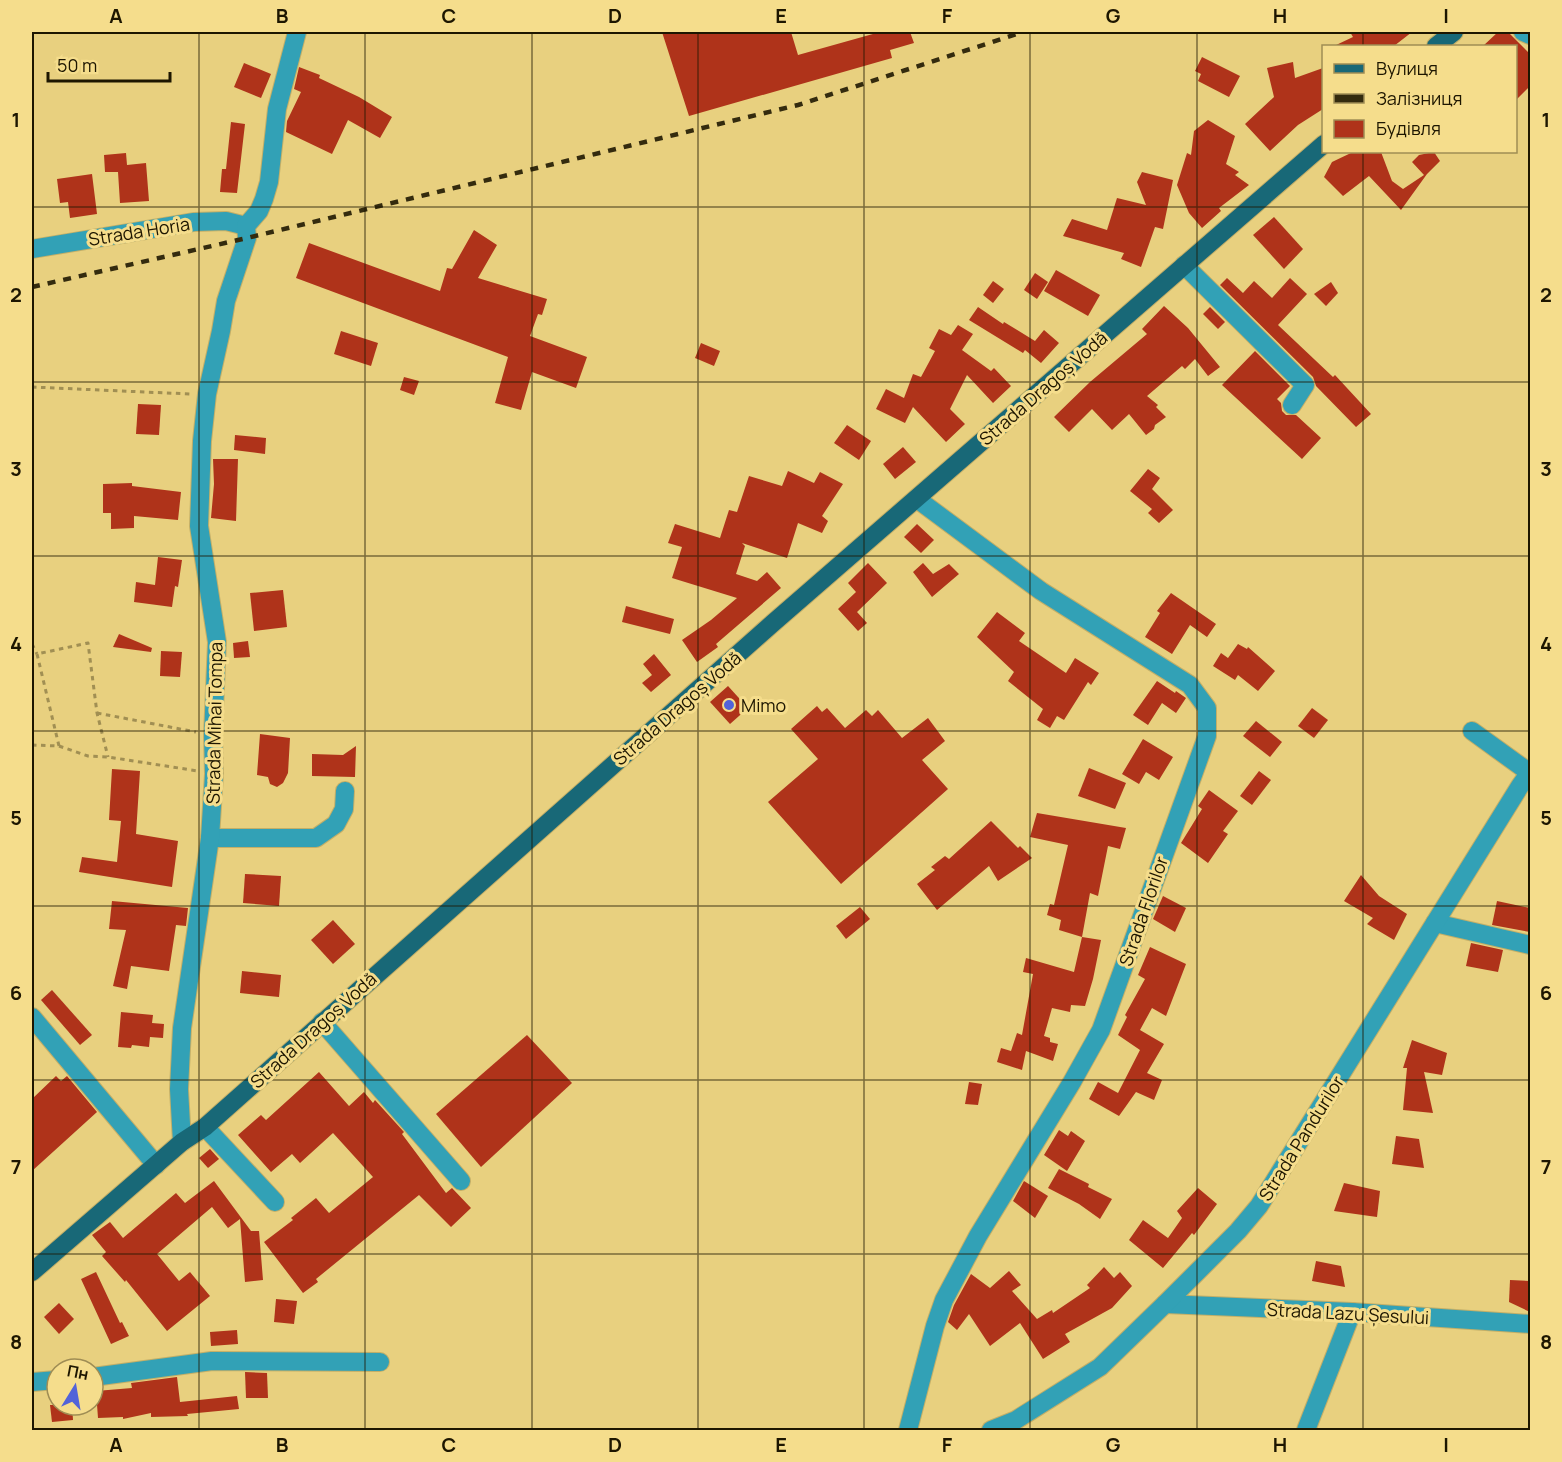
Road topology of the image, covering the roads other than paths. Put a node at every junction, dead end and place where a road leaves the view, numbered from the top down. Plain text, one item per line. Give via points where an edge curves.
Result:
1 (297, 32) edge
2 (1454, 32) edge
3 (1523, 32) edge
4 (1530, 35) edge
5 (1437, 45) edge
6 (1322, 145) edge
7 (246, 226) junction
8 (32, 249) edge
9 (1184, 265) junction
10 (1292, 405) dead end
11 (917, 499) junction
12 (1472, 731) dead end
13 (1530, 773) edge
14 (345, 791) dead end
15 (210, 838) junction
16 (1435, 922) junction
17 (1530, 945) edge
18 (32, 1017) edge
19 (322, 1022) junction
20 (205, 1127) junction
21 (182, 1142) junction
22 (156, 1165) junction
23 (461, 1181) dead end
24 (275, 1202) dead end
25 (32, 1272) edge
26 (1165, 1304) junction
27 (1352, 1312) junction
28 (1530, 1324) edge
29 (380, 1362) dead end
30 (105, 1375) edge
31 (908, 1431) edge
32 (991, 1431) edge
33 (1306, 1431) edge

1 - 7 street, Strada Mihai Tompa via 277,109 269,182 259,211
2 - 5 main road
3 - 4 street
6 - 9 main road, Strada Dragoș Vodă
7 - 8 street, Strada Horia via 226,221 194,222
7 - 15 street, Strada Mihai Tompa via 247,238 226,301 207,394 202,441 199,526 217,642
9 - 10 street via 1305,386
9 - 11 main road, Strada Dragoș Vodă
11 - 19 main road, Strada Dragoș Vodă
11 - 31 street, Strada Florilor via 1041,591 1190,685 1207,708 1207,735 1101,1030 944,1300
12 - 13 street
13 - 16 street, Strada Pandurilor
14 - 15 street via 344,809 336,824 316,838
15 - 21 street, Strada Mihai Tompa via 182,1028
16 - 17 street
16 - 26 street, Strada Pandurilor via 1259,1206
18 - 22 street
19 - 20 main road, Strada Dragoș Vodă
19 - 23 street
20 - 21 main road, Strada Dragoș Vodă
20 - 24 street
21 - 22 main road, Strada Dragoș Vodă
22 - 25 main road, Strada Dragoș Vodă
26 - 27 street, Strada Lazu Șesului
26 - 32 street, Strada Pandurilor via 1100,1367 1016,1420
27 - 28 street, Strada Lazu Șesului
27 - 33 street
29 - 30 street via 212,1361

